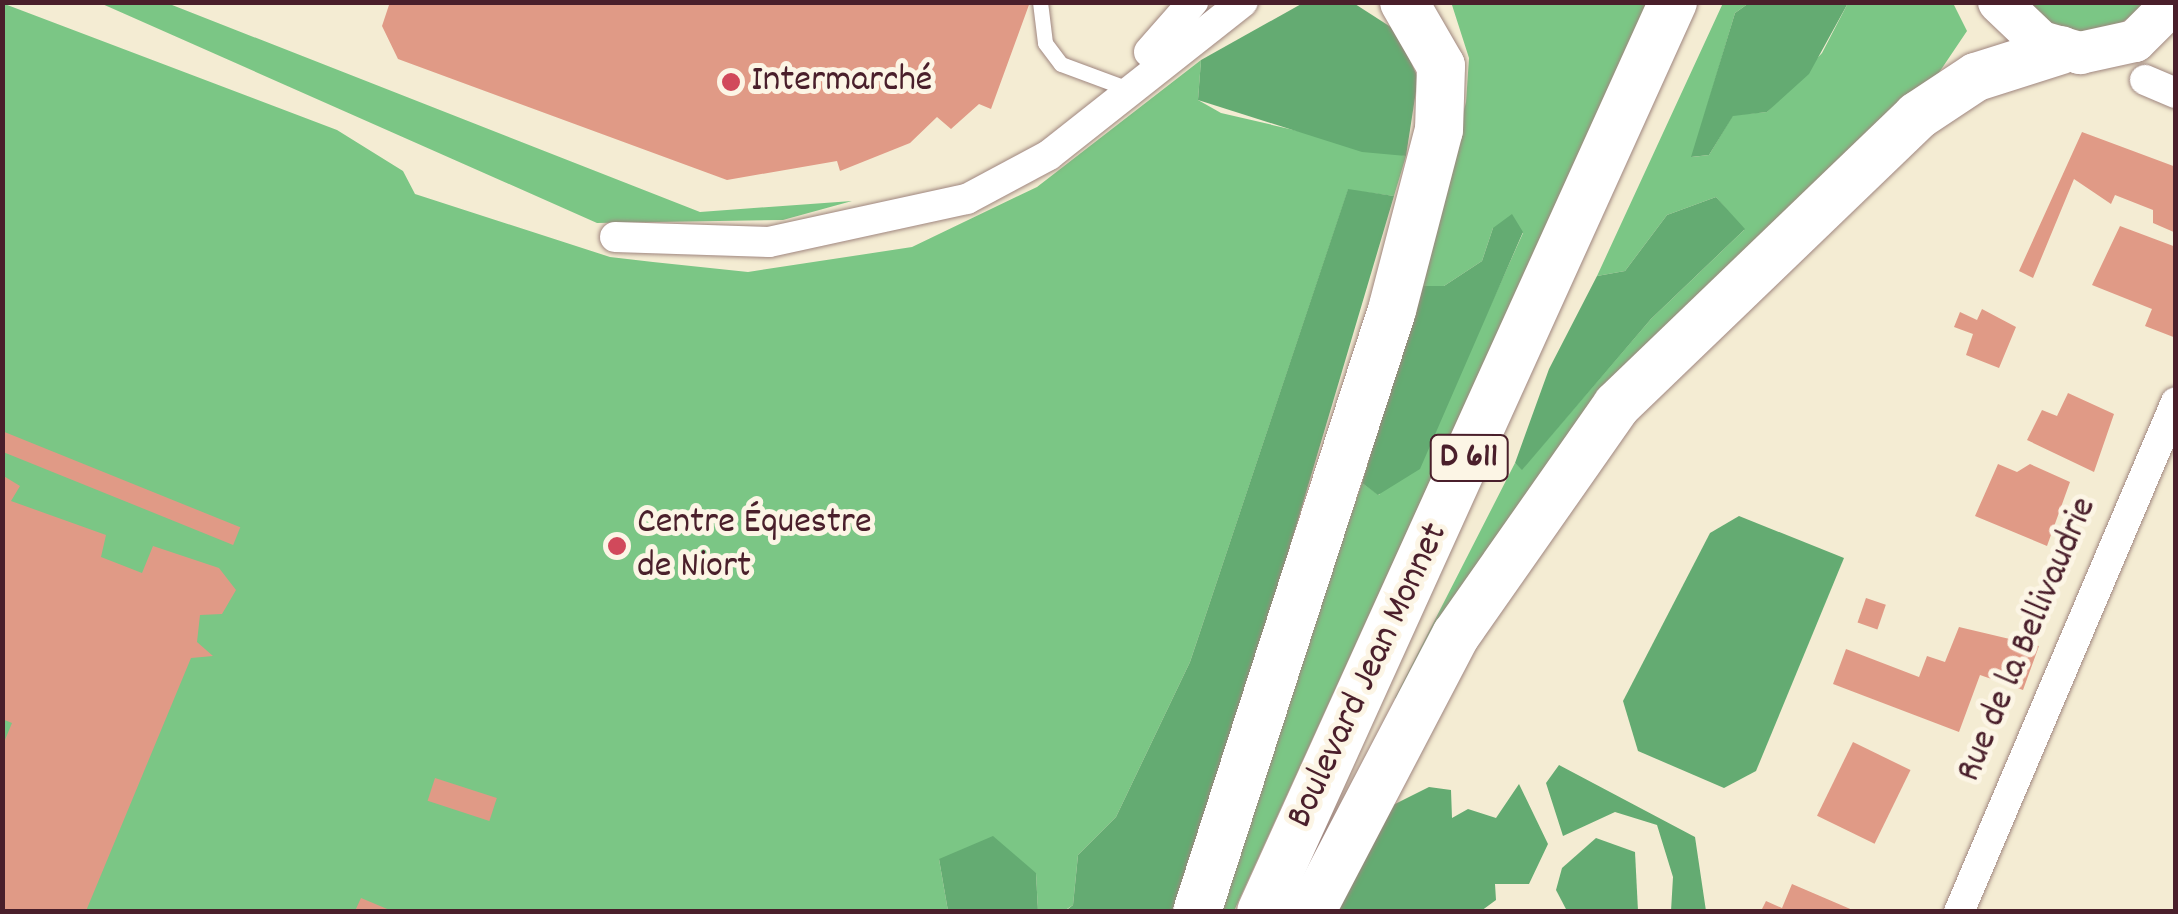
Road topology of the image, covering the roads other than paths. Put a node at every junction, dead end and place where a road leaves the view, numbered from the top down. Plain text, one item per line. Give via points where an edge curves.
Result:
1 (1040, 2) edge
2 (1193, 2) edge
3 (1243, 2) edge
4 (1404, 2) edge
5 (1673, 2) edge
6 (1696, 2) edge
7 (1999, 2) edge
8 (2167, 20) edge
9 (2061, 50) junction
10 (2145, 80) dead end
11 (1126, 88) junction
12 (2176, 93) edge
13 (615, 237) dead end
14 (2176, 402) edge
15 (1197, 912) edge
16 (1261, 912) edge
17 (1284, 912) edge
18 (1310, 912) edge
19 (1960, 912) edge

1 - 11 lane via 1046,43 1061,64
2 - 11 street
3 - 11 street
4 - 15 main road via 1441,66 1439,130 1392,310
5 - 16 main road, Boulevard Jean Monnet / D 611
6 - 17 main road, Boulevard Jean Monnet / D 611
7 - 9 main road via 2023,31
8 - 9 main road via 2117,49
9 - 18 main road via 1976,77 1918,116 1618,405 1465,620
10 - 12 street
11 - 13 street via 1050,155 925,214 768,242
14 - 19 street, Rue de la Bellivaudrie

